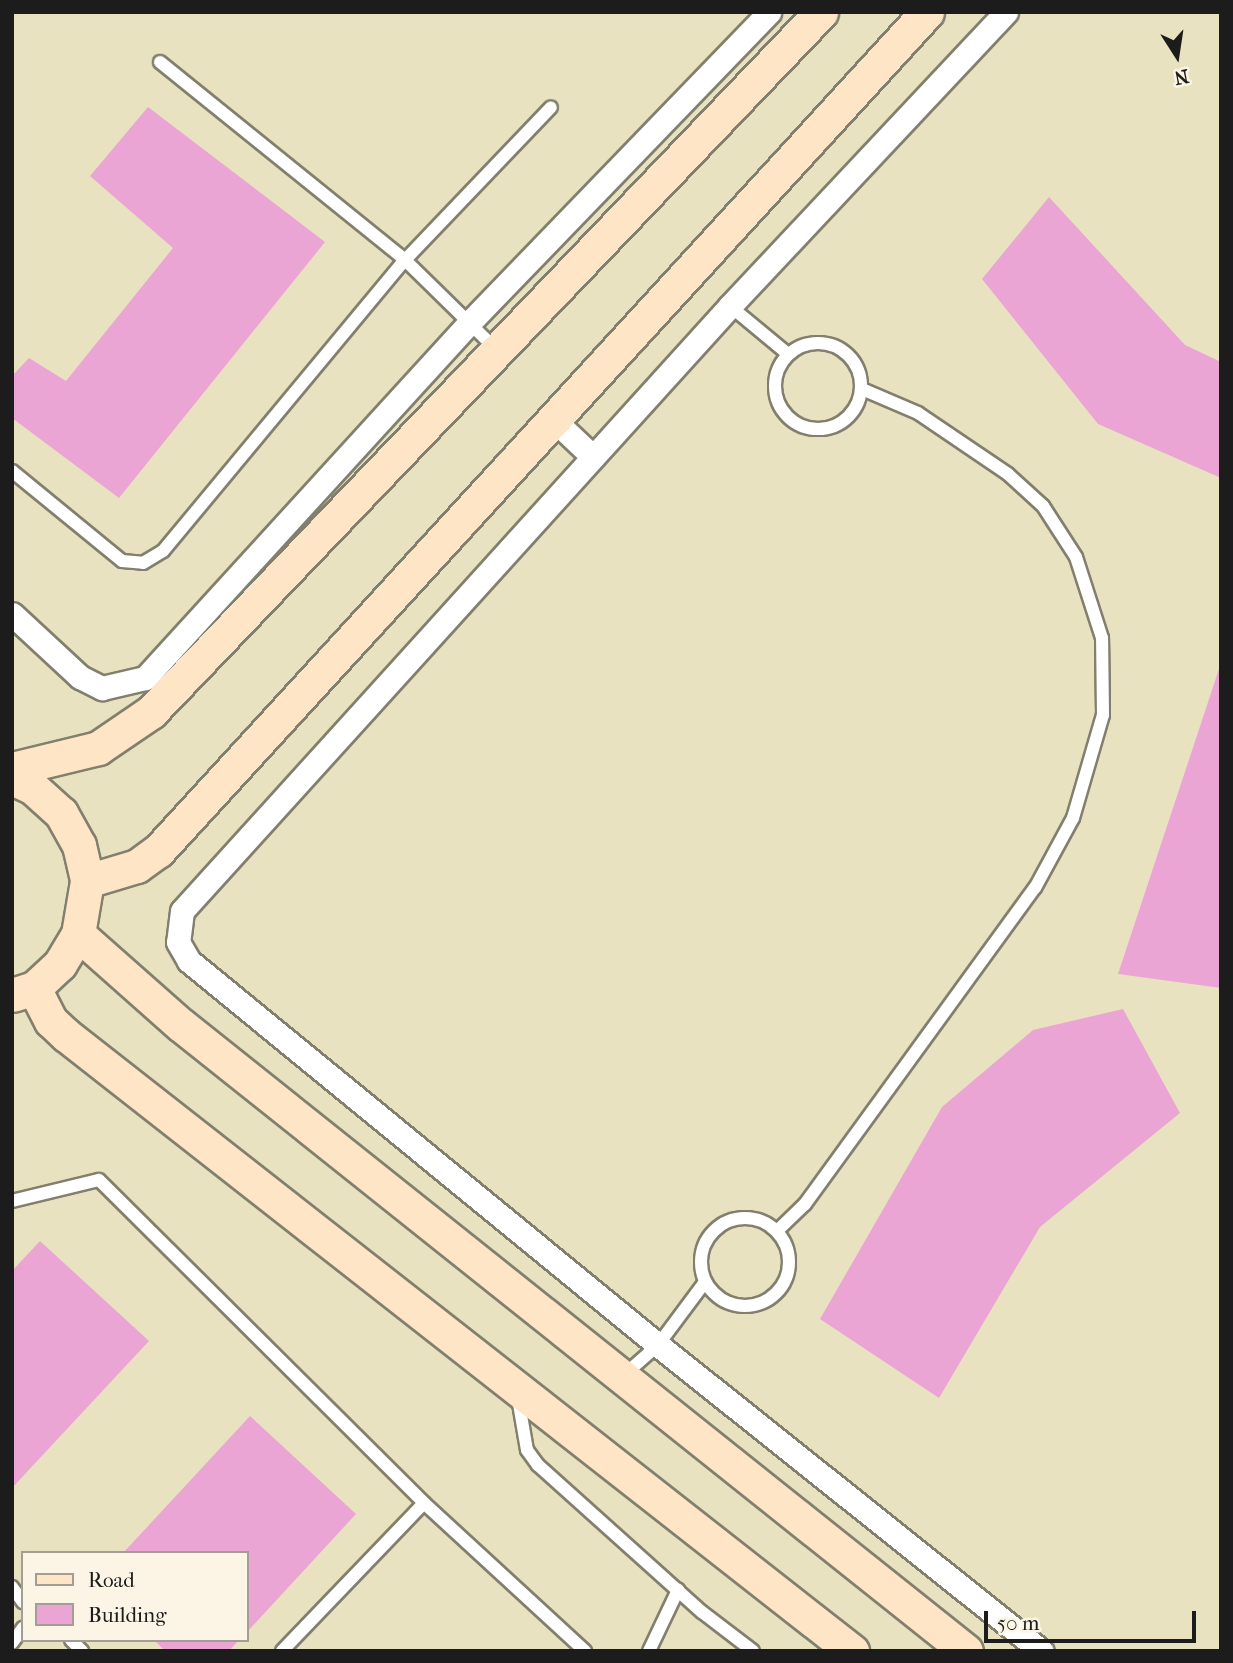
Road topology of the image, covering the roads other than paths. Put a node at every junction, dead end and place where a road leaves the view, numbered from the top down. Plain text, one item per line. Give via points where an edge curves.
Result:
1 (769, 12) edge
2 (821, 12) edge
3 (927, 12) edge
4 (1006, 12) edge
5 (160, 62) dead end
6 (551, 107) dead end
7 (405, 260) junction
8 (730, 306) junction
9 (471, 321) junction
10 (497, 351) junction
11 (788, 354) junction
12 (862, 389) junction
13 (553, 419) junction
14 (593, 457) junction
15 (12, 471) edge
16 (12, 614) edge
17 (12, 769) edge
18 (12, 778) edge
19 (87, 881) junction
20 (78, 934) junction
21 (23, 992) edge
22 (12, 1200) edge
23 (777, 1231) junction
24 (705, 1282) junction
25 (658, 1345) junction
26 (624, 1375) junction
27 (517, 1387) junction
28 (424, 1503) junction
29 (678, 1590) junction
30 (282, 1651) edge
31 (585, 1651) edge
32 (649, 1651) edge
33 (753, 1651) edge
34 (852, 1651) edge
35 (966, 1651) edge
36 (1042, 1651) edge

1 - 9 street
2 - 10 street
3 - 13 street
4 - 8 street
5 - 7 lane
6 - 7 lane
7 - 9 lane
7 - 15 lane via 163,551 144,564 122,561
8 - 11 lane
8 - 14 street
9 - 10 lane
9 - 16 street via 145,678 102,688 80,677
10 - 17 street via 150,712 98,748
11 - 12 lane via 815,342 837,347 854,361
11 - 12 lane via 779,366 776,394 780,407 800,425 827,428 840,423 850,415
12 - 23 lane via 918,413 1008,474 1043,506 1076,557 1102,638 1103,715 1073,818 1035,888 911,1063 804,1204
13 - 14 street
13 - 19 street via 158,851 137,866
14 - 25 street via 182,911 178,942 189,961
18 - 19 street via 33,788 61,813 79,845
19 - 20 street
20 - 21 street via 60,964
20 - 26 street via 181,1025
21 - 27 street via 66,1035
22 - 28 lane via 99,1180
23 - 24 lane via 746,1217 718,1227 701,1252
23 - 24 lane via 789,1251 790,1264 788,1278 770,1300 742,1307 727,1303
24 - 25 lane
25 - 26 lane
25 - 36 street
26 - 35 street
27 - 29 lane via 527,1450 538,1465
27 - 34 street
28 - 30 lane
28 - 31 lane
29 - 32 lane
29 - 33 lane

